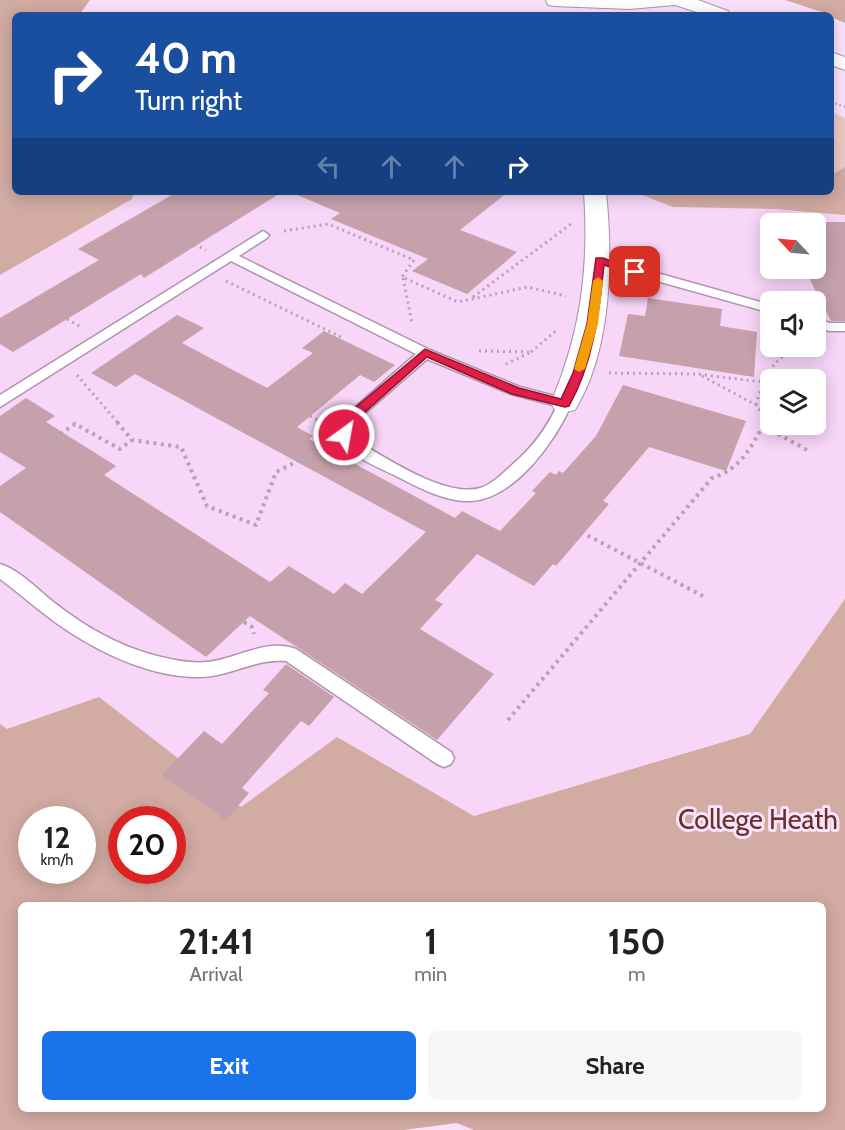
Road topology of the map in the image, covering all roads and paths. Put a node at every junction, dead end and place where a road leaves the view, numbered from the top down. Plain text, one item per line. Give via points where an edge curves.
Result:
1 (554, 0) edge
2 (714, 12) edge
3 (595, 195) edge
4 (574, 222) dead end
5 (263, 235) joint
6 (230, 256) junction
7 (600, 261) junction
8 (402, 277) junction
9 (470, 299) junction
10 (566, 306) dead end
11 (760, 306) edge
12 (564, 324) dead end
13 (826, 326) edge
14 (845, 327) edge
15 (404, 341) junction
16 (478, 351) dead end
17 (531, 352) junction
18 (425, 353) junction
19 (64, 361) junction
20 (498, 368) dead end
21 (578, 373) junction
22 (696, 374) junction
23 (760, 382) edge
24 (760, 390) edge
25 (0, 402) edge
26 (565, 403) junction
27 (756, 405) junction
28 (760, 410) edge
29 (42, 431) dead end
30 (760, 433) edge
31 (780, 435) edge
32 (132, 440) junction
33 (807, 450) dead end
34 (308, 456) dead end
35 (581, 532) dead end
36 (640, 563) junction
37 (0, 570) edge
38 (703, 596) dead end
39 (508, 720) dead end
40 (444, 758) dead end

1 - 2 street via 629,4 675,0
3 - 7 street
4 - 9 path
5 - 6 lane
5 - 8 path via 328,224 414,260
6 - 15 lane
6 - 19 lane
7 - 11 lane
7 - 21 street via 592,324
8 - 9 path via 458,302
8 - 15 path via 414,333
9 - 10 path via 528,287 567,296
12 - 17 path
13 - 14 lane
15 - 18 lane
16 - 17 path
17 - 20 path
18 - 26 lane via 516,391
18 - 26 lane via 350,419 344,435 349,443 428,485 476,495 498,486 538,451
19 - 25 lane
19 - 32 path
21 - 22 path
21 - 26 street
22 - 23 path
22 - 27 path
24 - 27 path
27 - 28 path
29 - 32 path via 53,439 75,424 120,450
30 - 36 path via 748,456 725,476 712,478
31 - 33 path
32 - 34 path via 181,447 207,506 256,525 276,472
35 - 36 path
36 - 38 path
36 - 39 path
37 - 40 lane via 81,631 116,650 158,663 196,670 262,655 290,654

